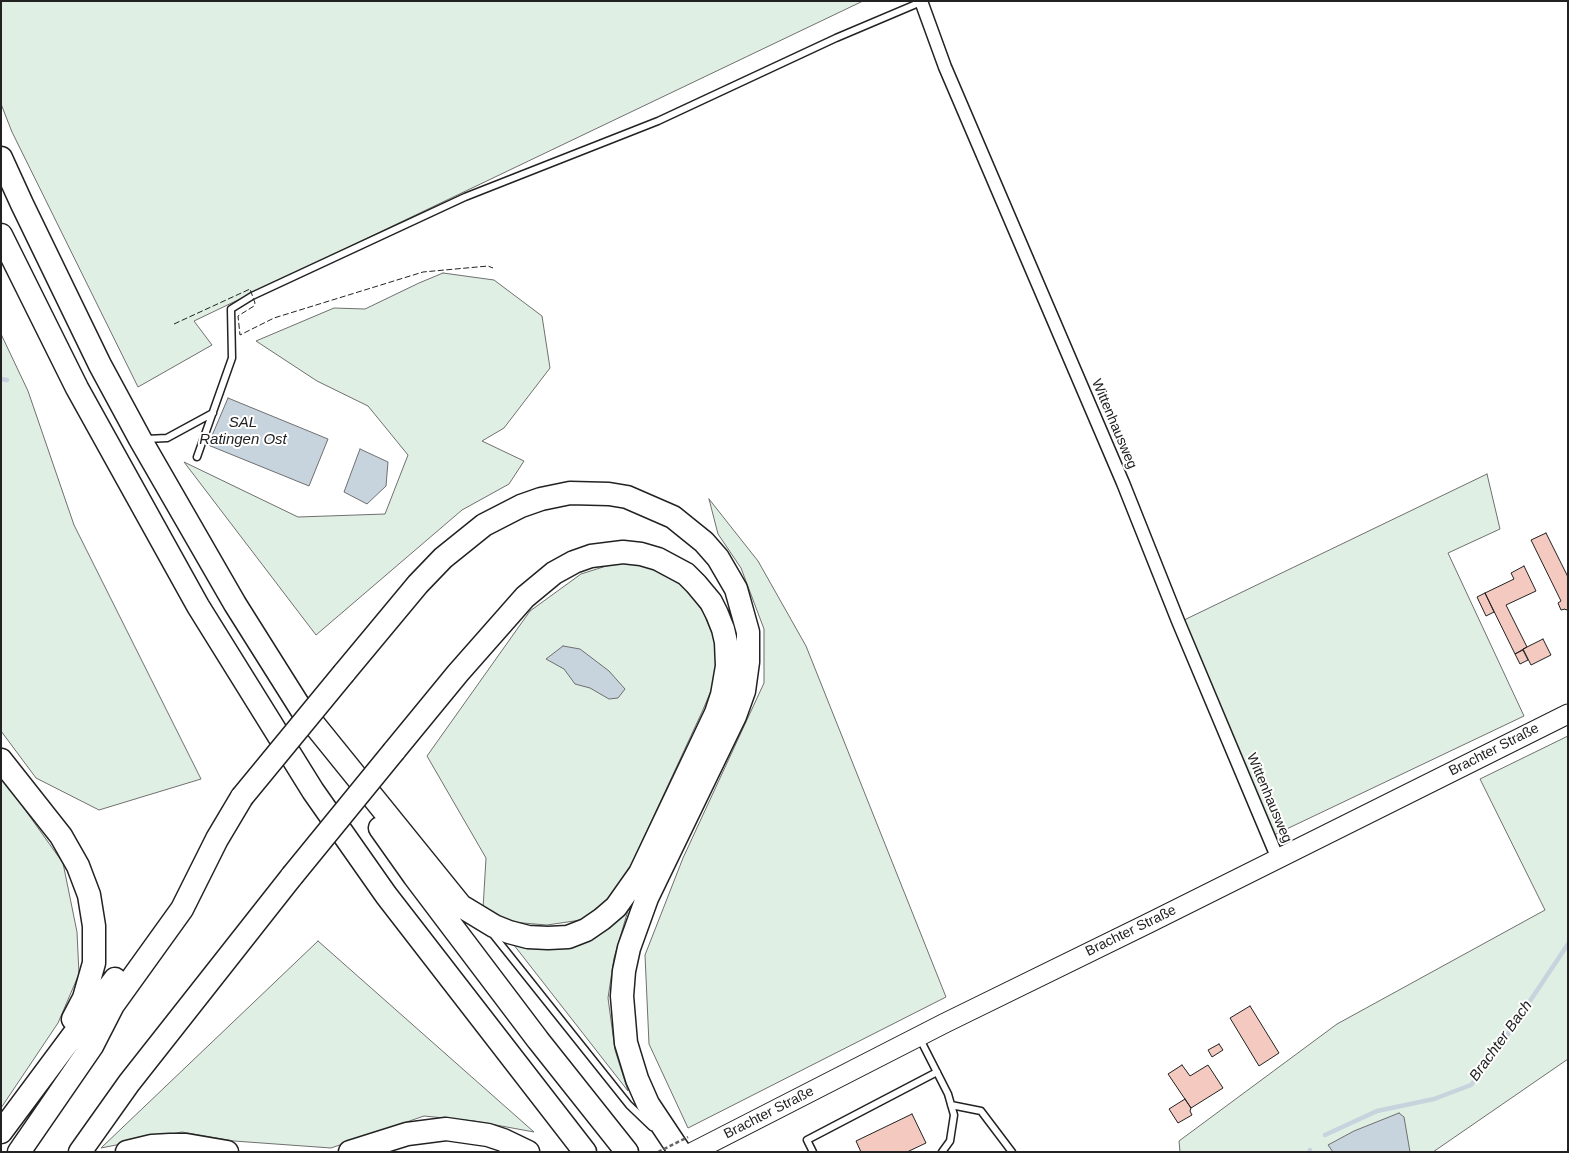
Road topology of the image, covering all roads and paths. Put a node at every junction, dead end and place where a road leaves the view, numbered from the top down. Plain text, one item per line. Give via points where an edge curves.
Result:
1 (921, 1) edge
2 (1, 158) edge
3 (1, 234) edge
4 (213, 413) junction
5 (140, 439) junction
6 (197, 457) dead end
7 (300, 707) junction
8 (1568, 714) edge
9 (1, 760) edge
10 (242, 797) junction
11 (1278, 859) junction
12 (480, 918) junction
13 (919, 1036) junction
14 (937, 1072) junction
15 (31, 1091) junction
16 (951, 1106) junction
17 (1, 1132) edge
18 (687, 1148) edge
19 (19, 1152) edge
20 (80, 1152) edge
21 (127, 1152) edge
22 (227, 1152) edge
23 (350, 1152) edge
24 (528, 1152) edge
25 (584, 1152) edge
26 (627, 1152) edge
27 (658, 1152) edge
28 (813, 1152) edge
29 (942, 1152) edge
30 (1012, 1152) edge

1 - 4 lane via 658,122 465,198 252,296 231,309 232,358
1 - 11 street, Wittenhausweg via 945,67 1119,474
2 - 5 highway via 96,356
3 - 25 highway via 81,396 198,606 313,791 386,895
4 - 5 lane via 167,438
4 - 6 lane
5 - 7 highway via 235,604
7 - 12 highway via 461,906
7 - 26 highway via 414,876
8 - 11 main road, Brachter Straße
9 - 15 highway via 70,851 89,895 94,926 94,963 84,998
10 - 15 highway via 212,828 189,875 163,913
10 - 18 highway, bridge via 418,584 442,558 484,525 521,506 570,493 627,497 672,516 718,558 736,589 748,632 744,691 735,716 647,898 624,971 622,996 626,1043 637,1079 648,1104
10 - 19 highway via 182,909 113,1005 92,1046
11 - 13 main road, Brachter Straße
12 - 18 lane via 629,1105
12 - 20 highway, bridge via 528,937 568,937 602,920 616,907 640,873 716,713 726,678 723,629 711,602 686,574 658,559 640,554 623,552 591,556 554,574 525,597 458,673 292,876 129,1083
13 - 14 lane
13 - 18 main road, Brachter Straße
14 - 16 lane
14 - 28 lane via 807,1140
15 - 17 highway
16 - 29 lane via 954,1115 950,1141
16 - 30 lane via 982,1111
18 - 27 path, bridge
21 - 22 highway via 170,1145
23 - 24 highway via 407,1134 446,1129 488,1135

